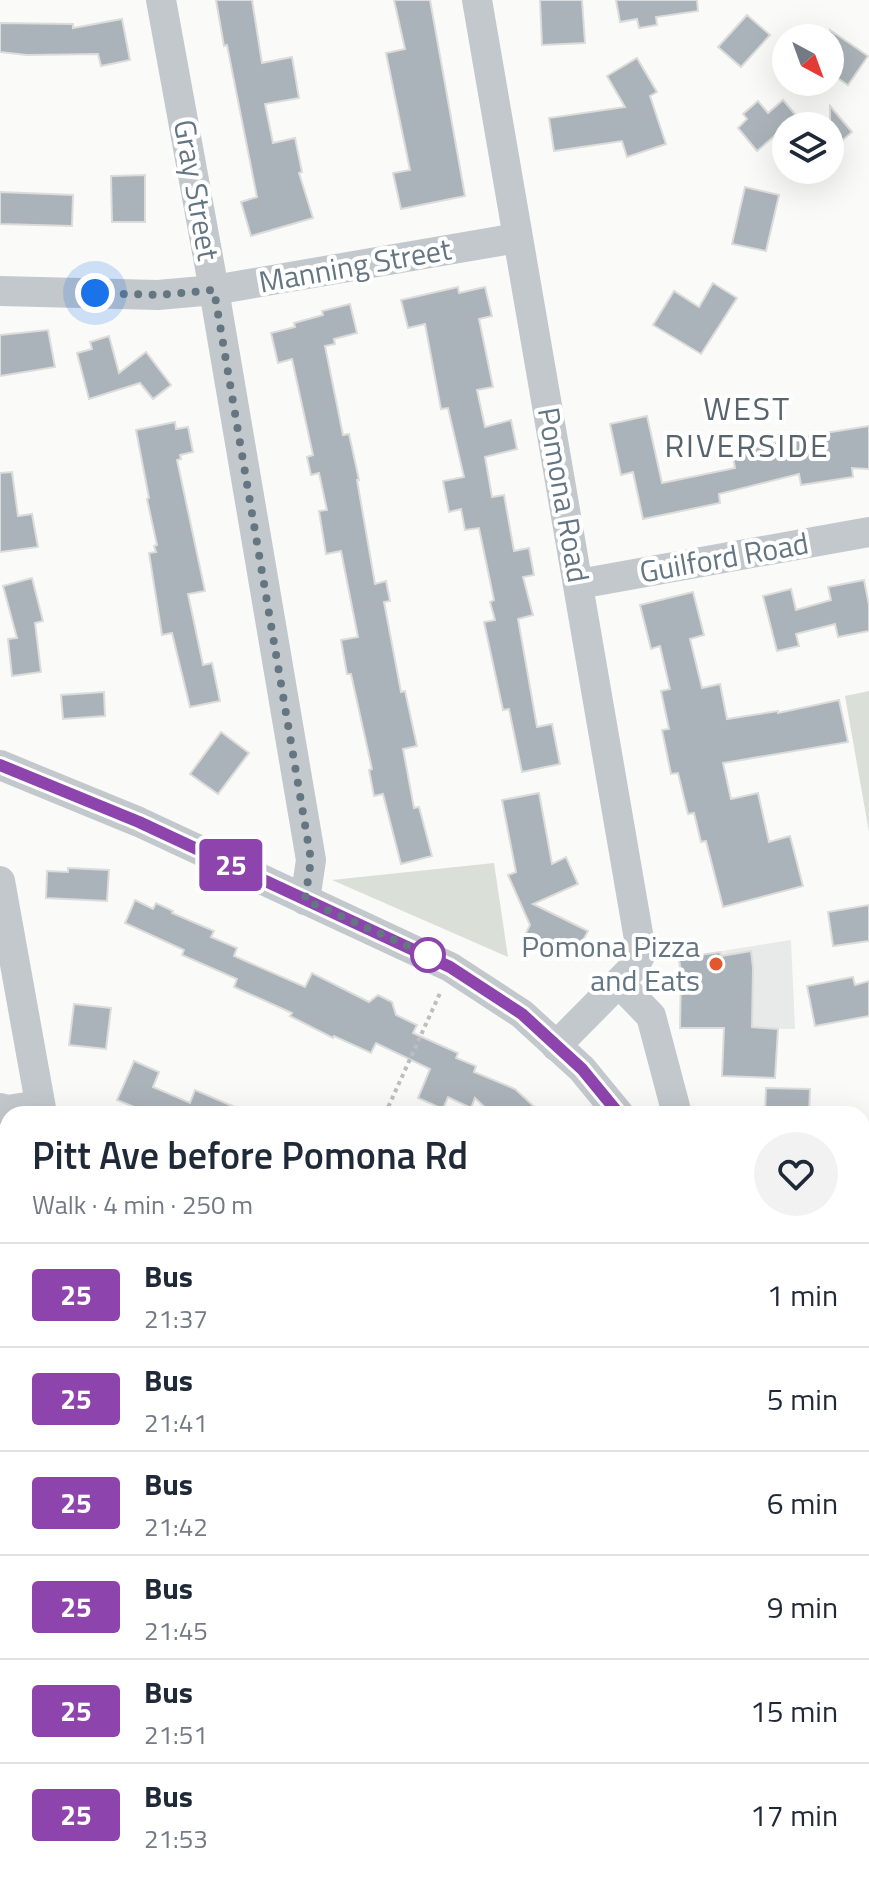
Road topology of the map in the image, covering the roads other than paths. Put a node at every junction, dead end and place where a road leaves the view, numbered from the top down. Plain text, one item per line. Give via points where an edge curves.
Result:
1 (161, 0) edge
2 (477, 0) edge
3 (517, 238) junction
4 (214, 290) junction
5 (0, 291) edge
6 (869, 532) edge
7 (579, 584) junction
8 (2, 774) edge
9 (0, 881) edge
10 (305, 900) junction
11 (619, 983) junction
12 (556, 1046) junction
13 (40, 1106) edge
14 (612, 1106) edge
15 (675, 1106) edge

1 - 4 street, Gray Street
2 - 3 street, Pomona Road
3 - 4 street, Manning Street
3 - 7 street, Pomona Road
4 - 5 street, Manning Street via 158,295
4 - 10 street, Gray Street via 311,860
6 - 7 street, Guilford Road
7 - 11 street, Pomona Road via 640,945 640,956
8 - 10 street via 139,822
9 - 13 street
10 - 12 street via 450,967 522,1014
11 - 12 street, Pomona Road
11 - 15 street via 651,1016
12 - 14 street

